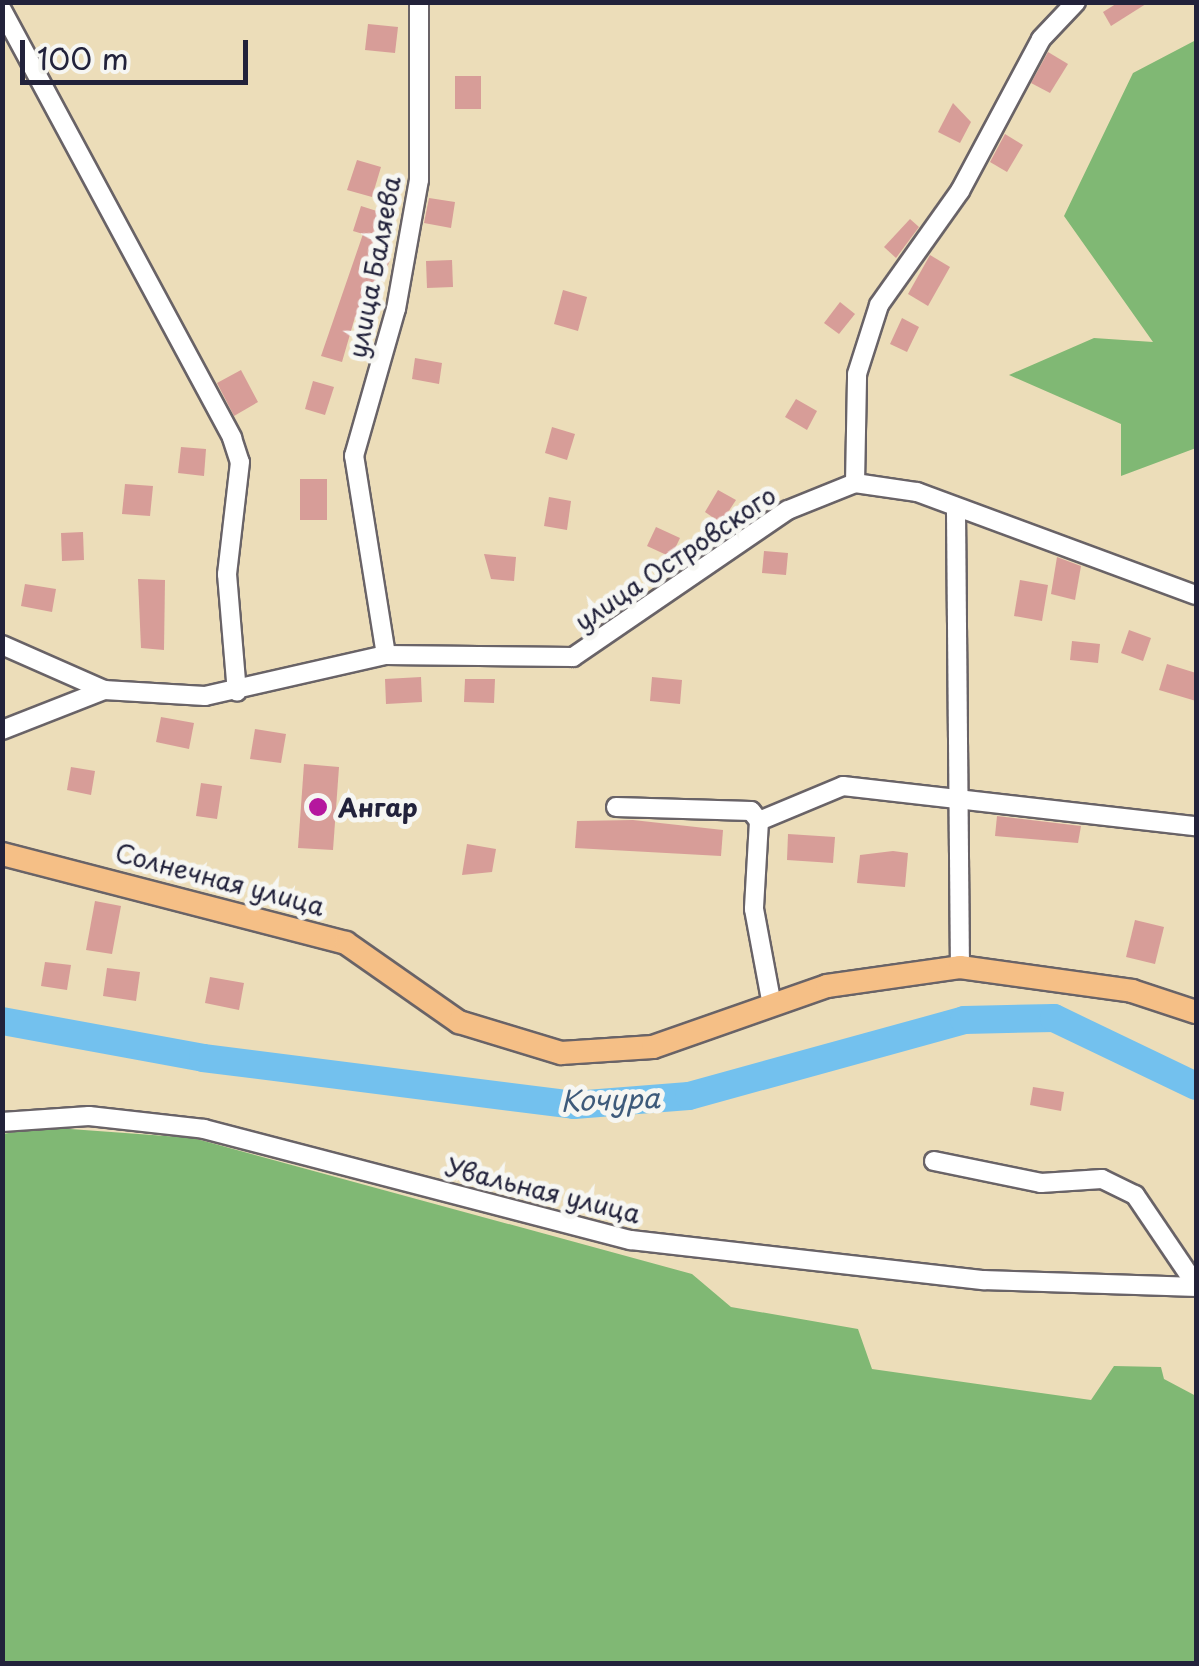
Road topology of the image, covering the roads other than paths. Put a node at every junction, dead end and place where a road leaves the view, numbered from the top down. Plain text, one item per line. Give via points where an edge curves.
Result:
1 (420, 2) edge
2 (1076, 2) edge
3 (2, 10) edge
4 (855, 483) junction
5 (956, 512) junction
6 (1196, 595) edge
7 (2, 645) edge
8 (386, 655) junction
9 (104, 690) junction
10 (236, 692) junction
11 (2, 730) edge
12 (961, 795) junction
13 (616, 807) dead end
14 (759, 822) junction
15 (1196, 826) edge
16 (2, 854) edge
17 (960, 967) junction
18 (772, 1005) junction
19 (1196, 1012) edge
20 (2, 1122) edge
21 (934, 1161) dead end
22 (1196, 1286) edge

1 - 8 street, улица Баляева via 419,180 396,309 354,456
2 - 4 street via 1040,39 960,191 879,305 857,374
3 - 10 street via 232,438 240,462 227,574
4 - 5 street via 917,492
4 - 8 street, улица Островского via 788,510 573,657
5 - 6 street via 1002,520
5 - 12 street
7 - 9 street, улица Островского
8 - 10 street, улица Островского
9 - 10 street, улица Островского
9 - 11 street, улица Островского
12 - 14 street via 842,786
12 - 15 street
12 - 17 street
13 - 14 street via 751,812
14 - 18 street via 754,909
16 - 18 main road, Солнечная улица via 346,942 458,1022 521,1046 606,1055
17 - 18 main road, Солнечная улица via 827,986
17 - 19 main road, Солнечная улица via 1096,984
20 - 22 street, Увальная улица via 89,1116 204,1129 631,1240 984,1280
21 - 22 street via 1041,1183 1102,1179 1135,1196

